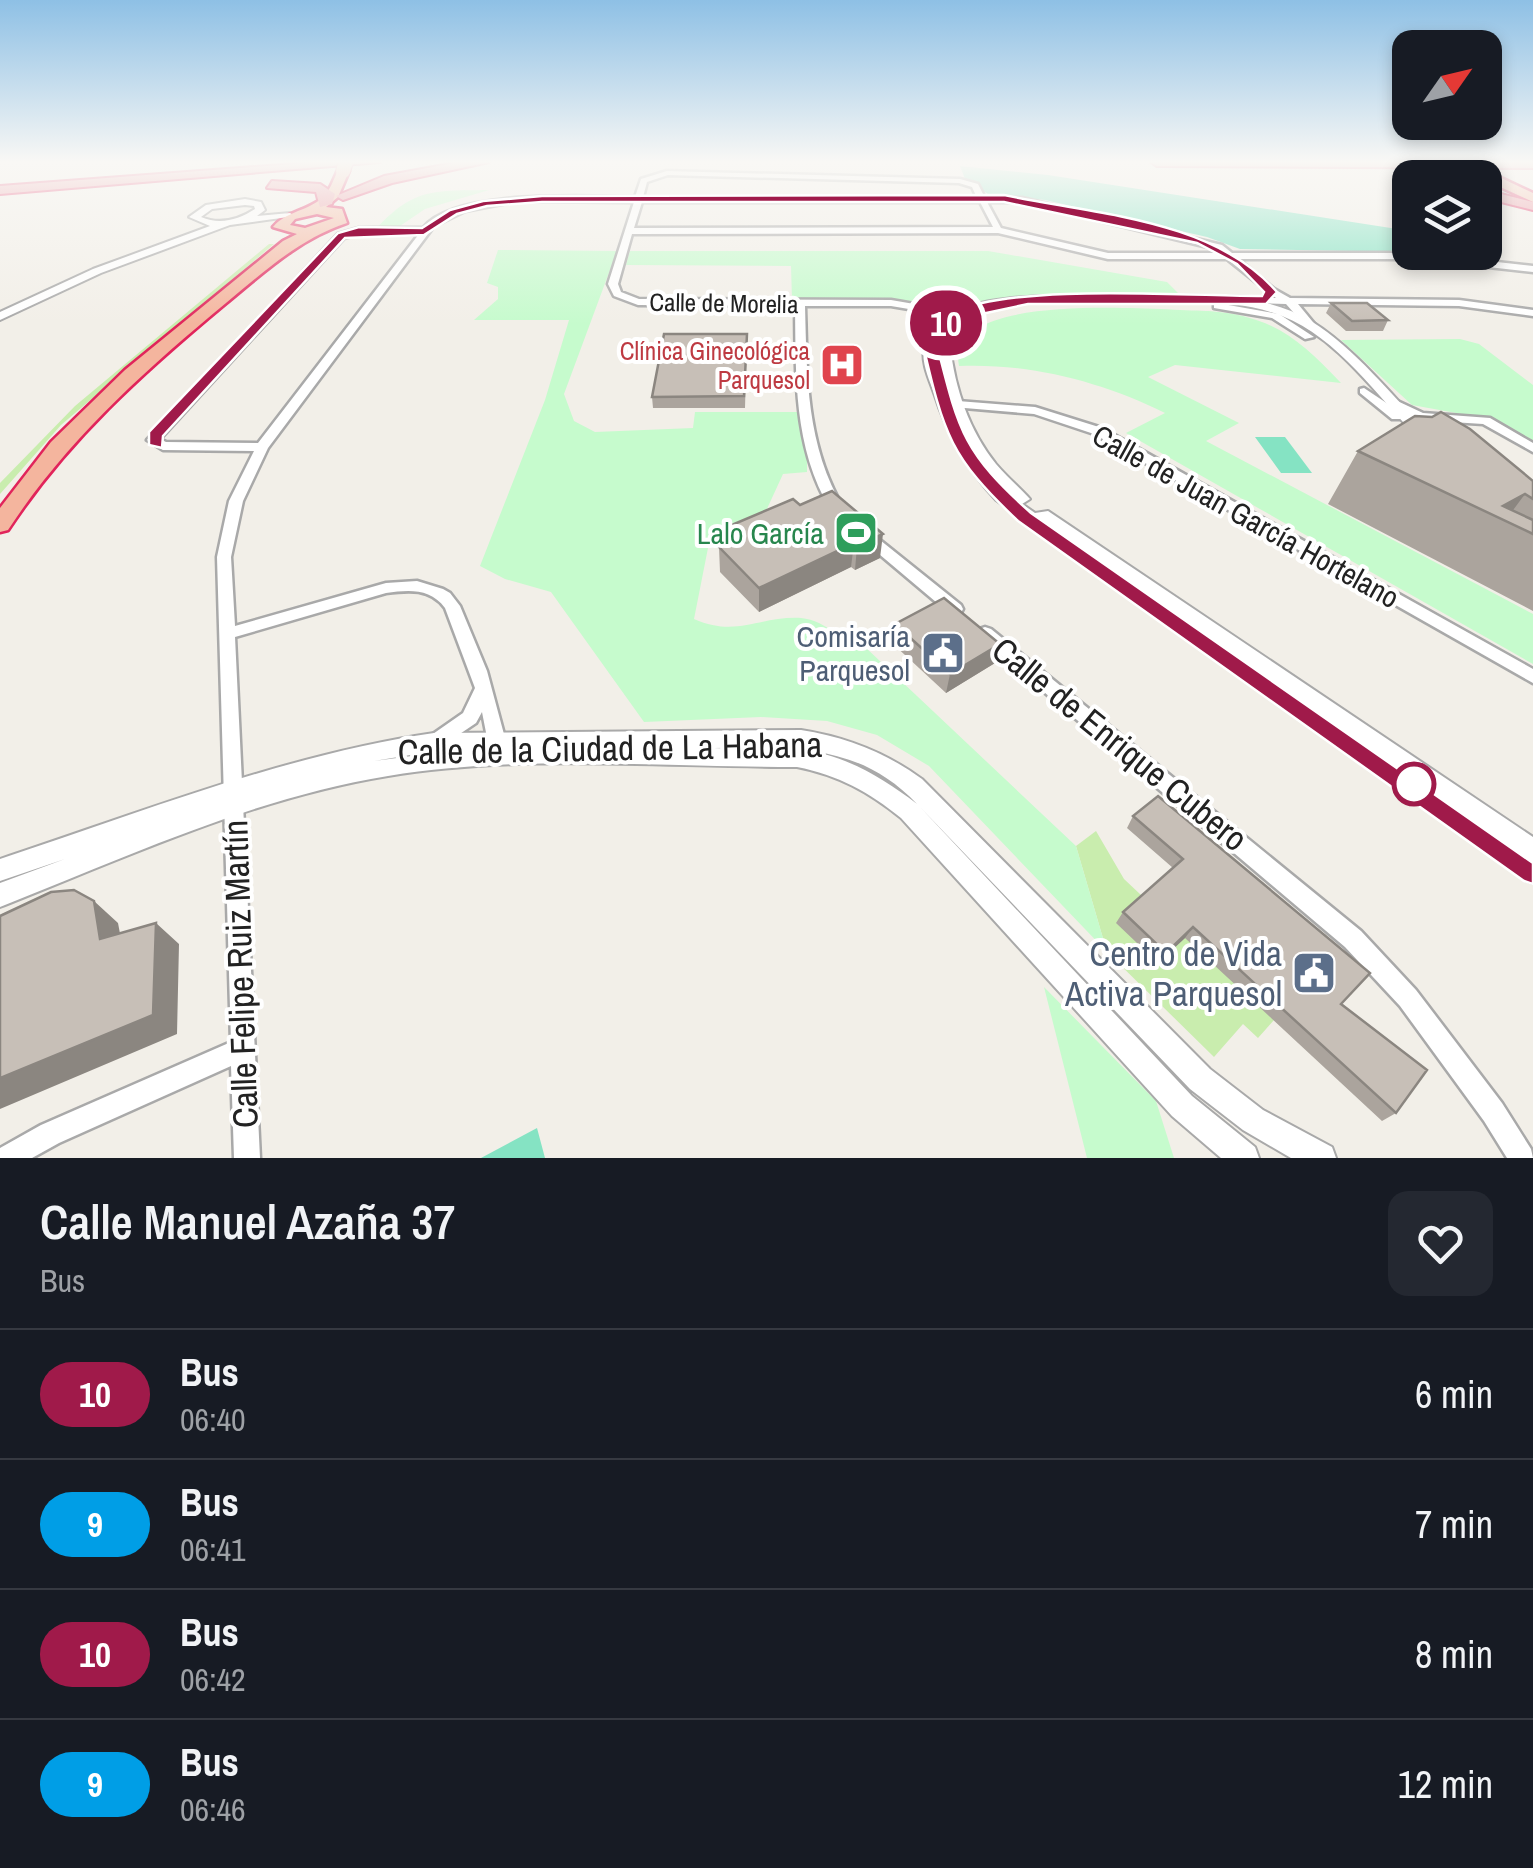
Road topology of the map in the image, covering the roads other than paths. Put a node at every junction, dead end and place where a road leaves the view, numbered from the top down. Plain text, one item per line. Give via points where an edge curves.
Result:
1 (195, 216) edge
2 (268, 216) edge
3 (291, 216) edge
4 (342, 216) edge
5 (448, 216) edge
6 (634, 216) edge
7 (991, 216) edge
8 (1098, 216) edge
9 (273, 221) junction
10 (203, 228) junction
11 (630, 230) junction
12 (998, 230) junction
13 (315, 231) junction
14 (424, 231) junction
15 (1232, 255) junction
16 (1533, 270) edge
17 (1222, 303) junction
18 (800, 304) junction
19 (1277, 306) junction
20 (932, 310) junction
21 (1533, 312) edge
22 (959, 315) junction
23 (0, 316) edge
24 (974, 317) junction
25 (944, 324) junction
26 (1310, 332) junction
27 (950, 404) junction
28 (1406, 418) junction
29 (262, 446) junction
30 (1533, 448) edge
31 (1431, 452) edge
32 (0, 503) edge
33 (0, 526) edge
34 (226, 634) junction
35 (1533, 676) edge
36 (482, 692) junction
37 (434, 742) junction
38 (495, 742) junction
39 (233, 800) junction
40 (1533, 850) edge
41 (0, 870) edge
42 (1533, 872) edge
43 (0, 895) edge
44 (242, 1048) junction
45 (7, 1158) edge
46 (247, 1158) edge
47 (1244, 1158) edge
48 (1321, 1158) edge
49 (1522, 1158) edge

1 - 10 street
2 - 9 street
3 - 9 highway
4 - 13 highway
5 - 14 street
6 - 11 street, Calle de Morelia
7 - 12 street
8 - 15 street via 1201,240
9 - 10 street
9 - 13 highway
9 - 32 highway via 279,244 70,422
10 - 23 street
11 - 12 street
11 - 18 street, Calle de Morelia via 613,284 622,298
12 - 15 street via 1108,256
13 - 33 highway via 288,244 100,406 37,472
14 - 29 street, Calle Felipe Ruiz Martín
14 - 29 street via 342,236 153,440 163,446
15 - 16 street via 1417,256
15 - 19 street
17 - 19 street
17 - 22 street via 1028,300
17 - 24 street via 1041,306
18 - 20 street, Calle de Morelia via 891,303
18 - 49 street, Calle de Enrique Cubero via 810,458 838,509 1353,940 1408,998
19 - 21 street via 1460,304
19 - 26 street
19 - 26 street
20 - 22 street, Calle de Morelia
20 - 25 street
22 - 24 street, Calle de Morelia
22 - 25 street
24 - 27 street via 944,345
25 - 27 street via 930,345
26 - 28 street
26 - 28 street via 1364,391
27 - 35 street, Calle de Juan García Hortelano via 1036,411 1098,431
27 - 40 street via 992,469 1039,513
27 - 42 street via 950,427 980,476 1024,517
28 - 30 street via 1486,421
28 - 31 street
29 - 34 street, Calle Felipe Ruiz Martín via 230,519
34 - 36 street via 413,584 455,608
34 - 39 street, Calle Felipe Ruiz Martín
36 - 37 street via 470,718
36 - 38 street
37 - 38 street, Calle de la Ciudad de La Habana
37 - 39 street, Calle de la Ciudad de La Habana via 334,760
38 - 39 street, Calle de la Ciudad de La Habana
38 - 47 street, Calle de la Ciudad de La Habana via 797,758 831,763 873,782 934,837 1182,1106
38 - 48 street, Calle de la Ciudad de La Habana via 801,739 874,758 914,786 1200,1079 1253,1120
39 - 41 street, Calle de la Ciudad de La Habana
39 - 43 street, Calle de la Ciudad de La Habana
39 - 44 street, Calle Felipe Ruiz Martín
44 - 45 street
44 - 46 street, Calle Felipe Ruiz Martín

